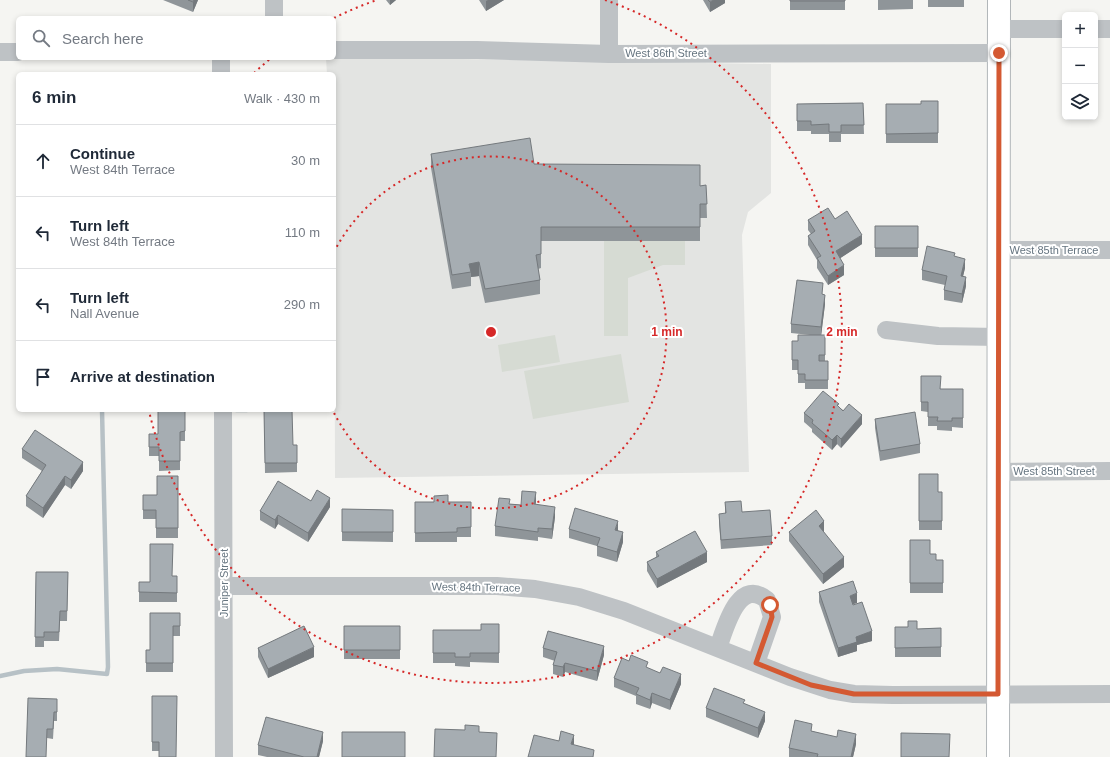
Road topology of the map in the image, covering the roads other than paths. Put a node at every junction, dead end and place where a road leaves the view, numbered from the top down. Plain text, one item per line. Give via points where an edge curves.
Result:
1 (274, 0) edge
2 (609, 0) edge
3 (999, 0) edge
4 (274, 16) edge
5 (999, 29) junction
6 (1062, 29) edge
7 (1098, 29) edge
8 (1110, 29) edge
9 (336, 50) edge
10 (0, 52) edge
11 (16, 52) edge
12 (999, 53) junction
13 (609, 54) junction
14 (221, 60) edge
15 (221, 72) edge
16 (998, 250) junction
17 (1110, 250) edge
18 (886, 330) dead end
19 (999, 337) junction
20 (223, 412) edge
21 (1110, 471) edge
22 (998, 472) junction
23 (224, 586) junction
24 (718, 648) junction
25 (756, 663) junction
26 (998, 694) junction
27 (1110, 694) edge
28 (224, 757) edge
29 (998, 757) edge

1 - 4 street
2 - 13 street
3 - 5 main road
5 - 6 street
5 - 12 main road
7 - 8 street
9 - 13 street, West 86th Street via 477,50
10 - 11 street
12 - 13 street, West 86th Street
12 - 16 main road
14 - 15 street
16 - 17 street, West 85th Terrace
16 - 19 main road
18 - 19 street via 938,336
19 - 22 main road
20 - 23 street, Juniper Street
21 - 22 street, West 85th Street
22 - 26 main road
23 - 24 street, West 84th Terrace via 497,586 535,589 579,597 624,611
23 - 28 street, Juniper Street
24 - 25 street, West 84th Terrace
24 - 25 street via 735,605 744,597 759,595 767,600 772,617
25 - 26 street, West 84th Terrace via 811,685 854,694
26 - 27 street, West 84th Terrace
26 - 29 main road

